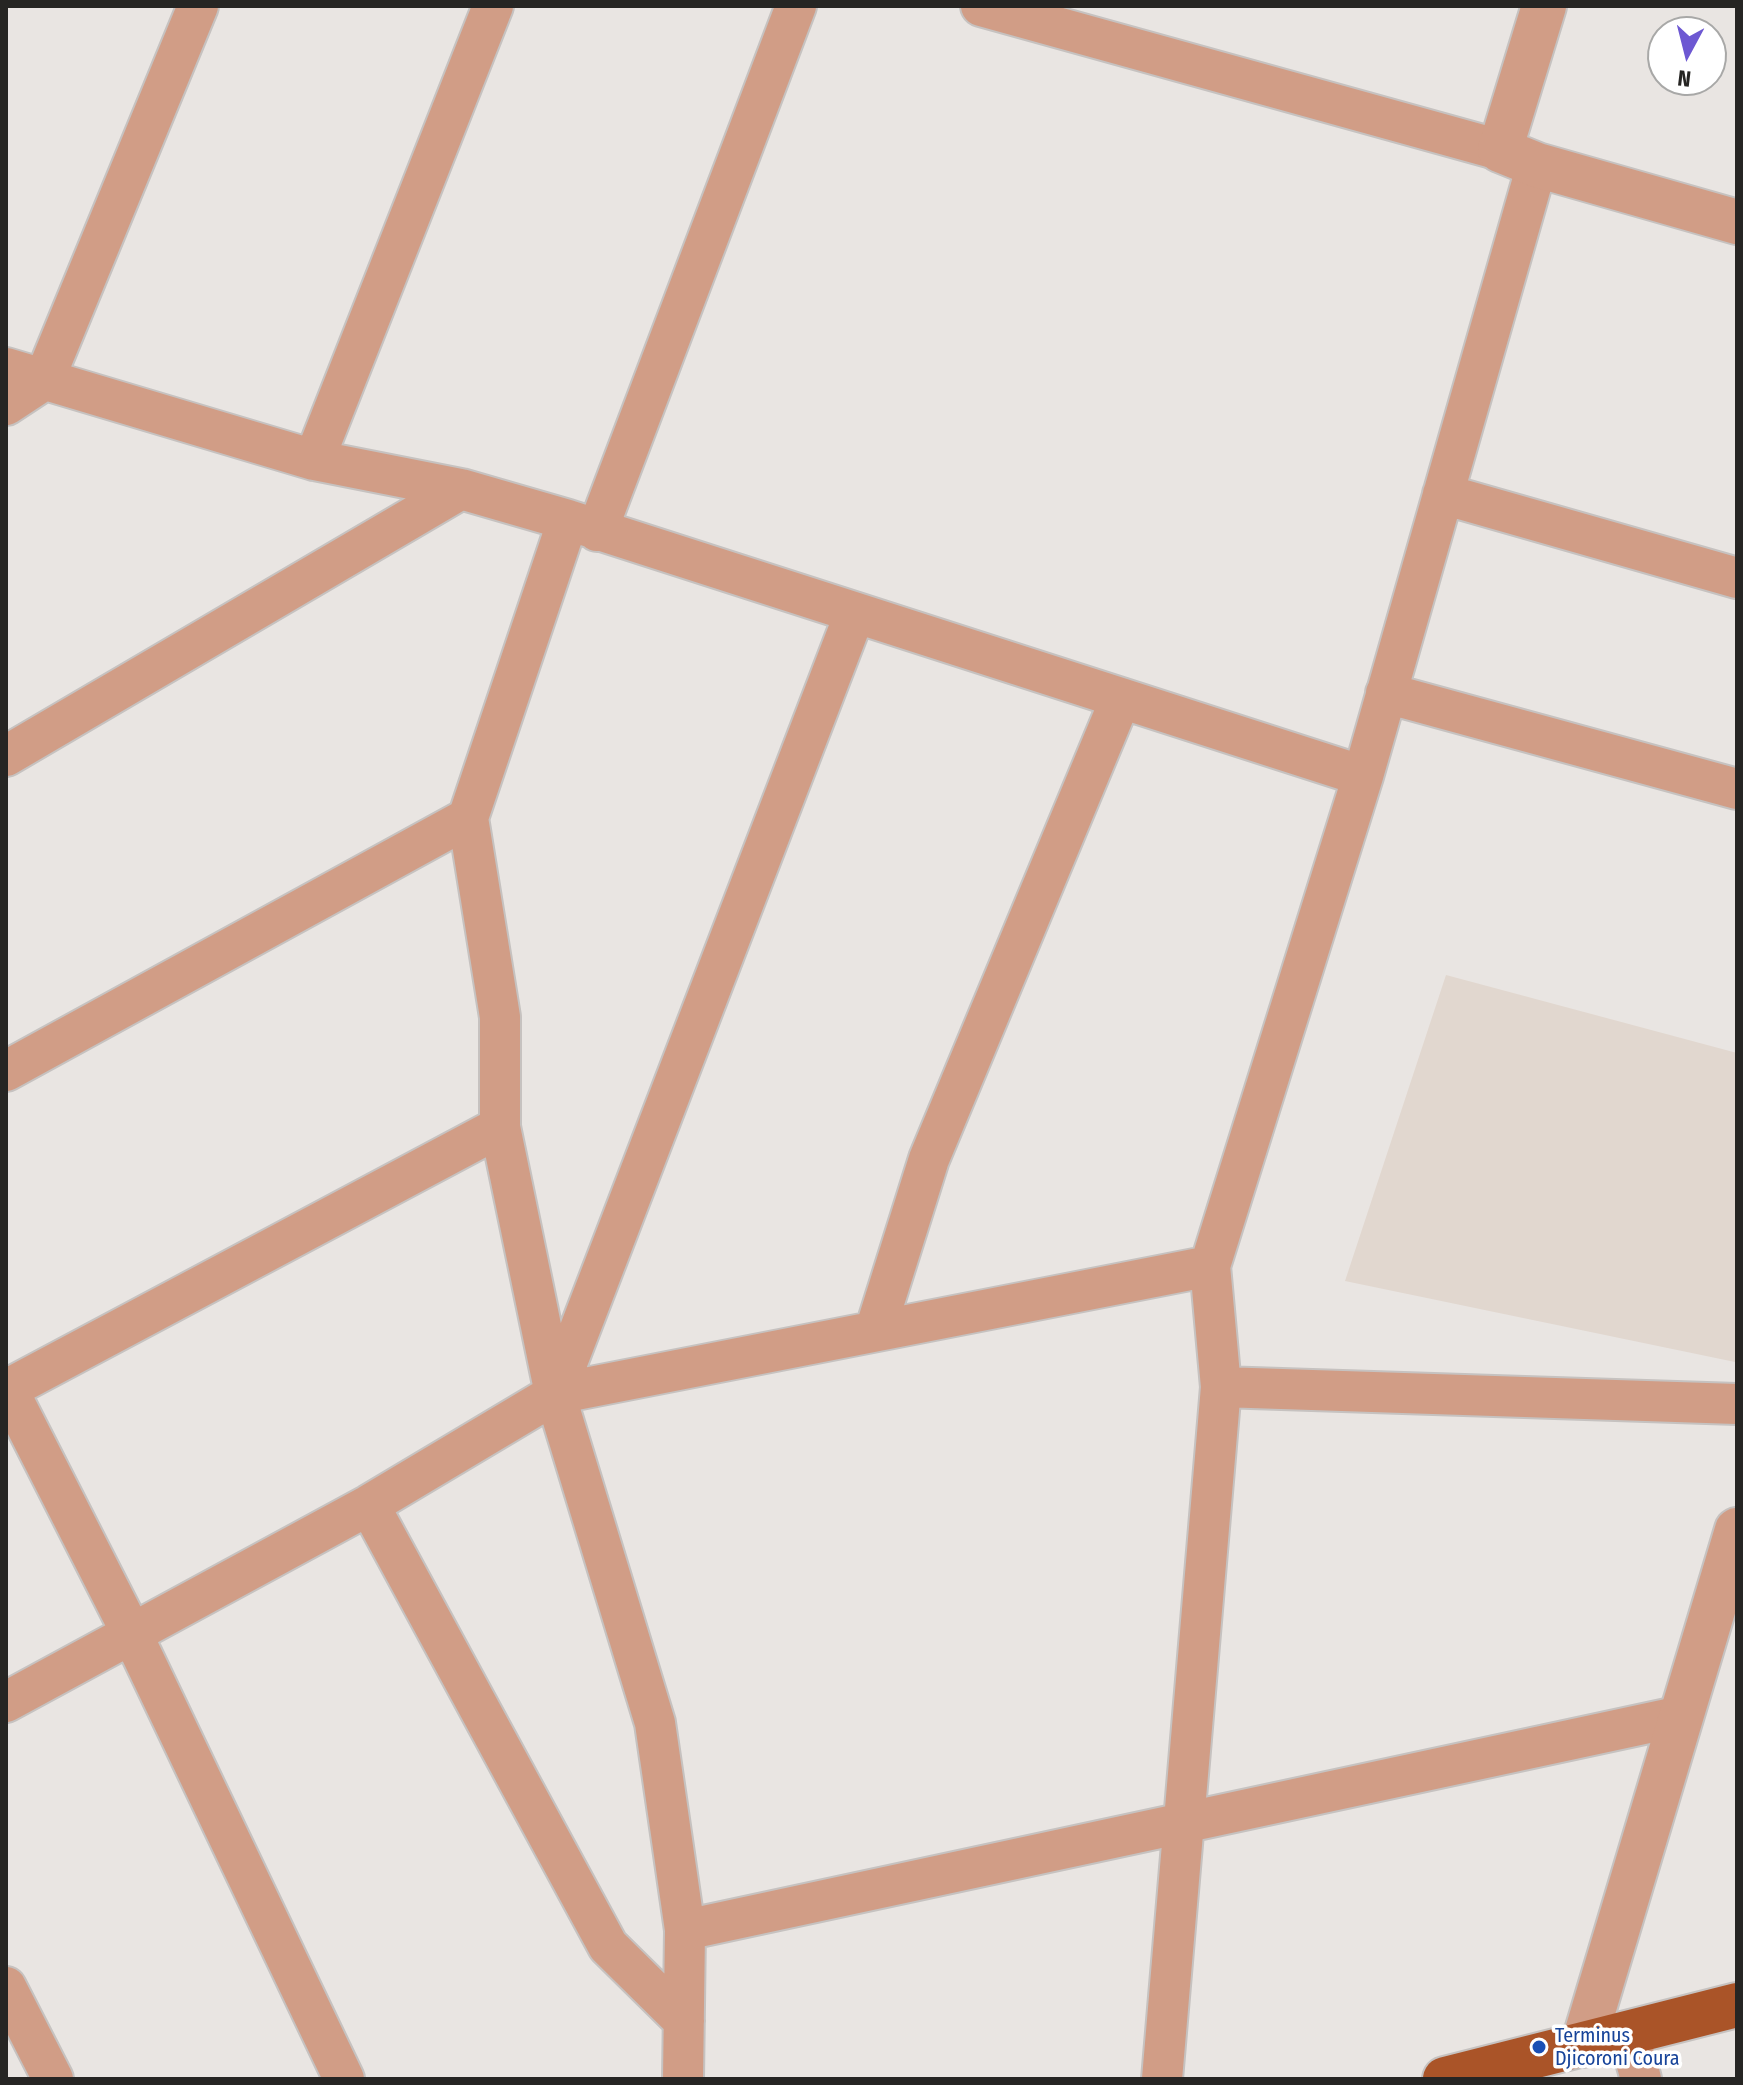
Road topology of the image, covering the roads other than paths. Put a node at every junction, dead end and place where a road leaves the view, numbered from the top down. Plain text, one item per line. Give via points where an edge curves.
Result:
1 (198, 6) edge
2 (493, 6) edge
3 (796, 6) edge
4 (981, 6) edge
5 (1544, 6) edge
6 (1089, 21) edge
7 (1519, 158) junction
8 (1737, 222) edge
9 (6, 368) edge
10 (44, 380) junction
11 (6, 405) edge
12 (314, 460) junction
13 (461, 489) junction
14 (1443, 494) junction
15 (582, 526) junction
16 (1737, 578) edge
17 (855, 613) junction
18 (1386, 693) junction
19 (1121, 698) junction
20 (6, 756) edge
21 (1363, 776) junction
22 (1737, 789) edge
23 (468, 818) junction
24 (6, 1071) edge
25 (500, 1127) junction
26 (1210, 1266) junction
27 (875, 1331) junction
28 (1221, 1387) junction
29 (7, 1389) edge
30 (555, 1394) junction
31 (1737, 1404) edge
32 (369, 1505) junction
33 (1737, 1530) edge
34 (131, 1632) junction
35 (6, 1702) edge
36 (1681, 1716) junction
37 (1184, 1822) junction
38 (685, 1930) junction
39 (6, 1987) edge
40 (1737, 2005) edge
41 (684, 2021) junction
42 (1628, 2033) junction
43 (1583, 2045) junction
44 (53, 2079) edge
45 (344, 2079) edge
46 (683, 2079) edge
47 (1162, 2079) edge
48 (1445, 2079) edge
49 (1641, 2079) edge

1 - 10 street
2 - 12 street
3 - 15 street
4 - 6 street
5 - 7 street
6 - 7 street
7 - 8 street
7 - 14 street
9 - 10 street
10 - 11 street
10 - 12 street
12 - 13 street
13 - 15 street
13 - 20 street
14 - 16 street
14 - 18 street
15 - 17 street
15 - 23 street
17 - 19 street
17 - 30 street
18 - 21 street
18 - 22 street
19 - 21 street
19 - 27 street via 929,1159
21 - 26 street
23 - 24 street
23 - 25 street via 500,1017
25 - 29 street
25 - 30 street
26 - 27 street
26 - 28 street
27 - 30 street
28 - 31 street
28 - 37 street
29 - 34 street
30 - 32 street
30 - 38 street via 655,1723
32 - 34 street
32 - 41 street via 608,1946
33 - 36 street
34 - 35 street
34 - 45 street
36 - 37 street
36 - 43 street
37 - 38 street
37 - 47 street
38 - 41 street
39 - 44 street
40 - 42 highway
41 - 46 street
42 - 43 highway
42 - 49 street
43 - 48 highway

